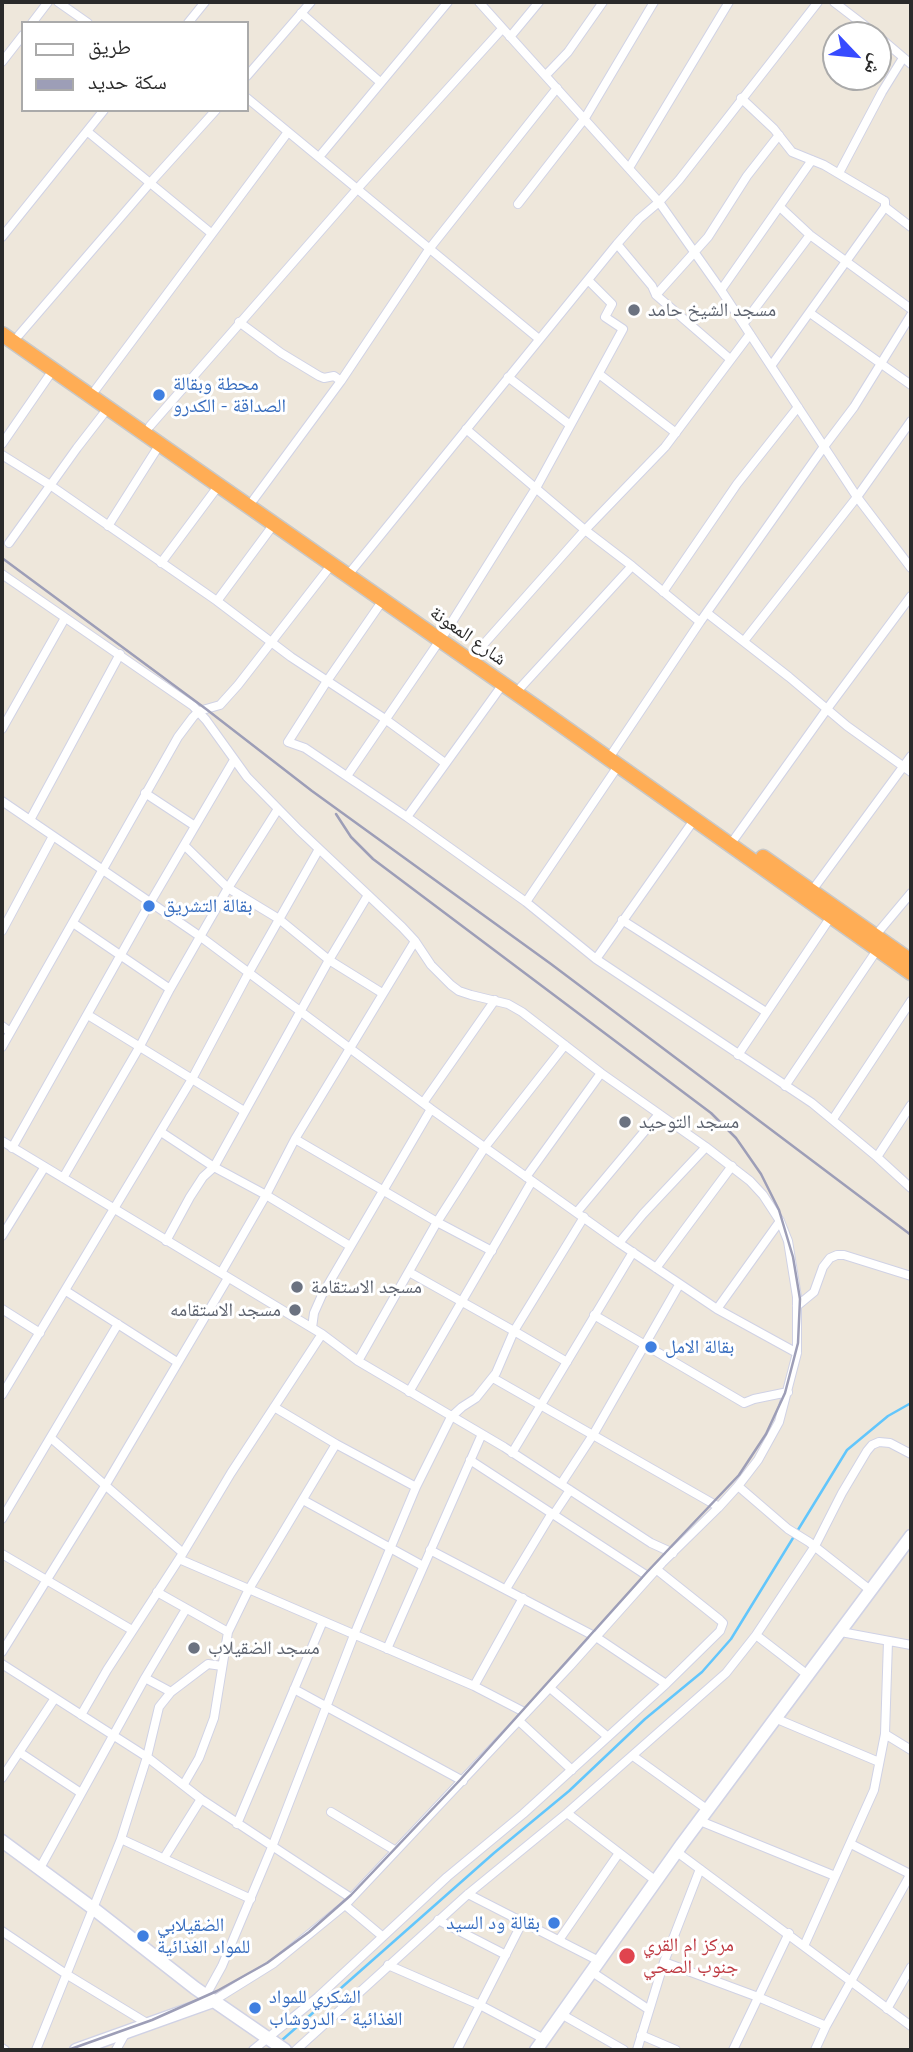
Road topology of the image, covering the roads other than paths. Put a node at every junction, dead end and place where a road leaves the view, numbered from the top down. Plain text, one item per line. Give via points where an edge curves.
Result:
1 (48, 2) edge
2 (58, 2) edge
3 (205, 2) edge
4 (311, 2) edge
5 (448, 2) edge
6 (478, 2) edge
7 (539, 2) edge
8 (603, 2) edge
9 (654, 2) edge
10 (729, 2) edge
11 (818, 2) edge
12 (834, 2) edge
13 (301, 13) junction
14 (34, 21) edge
15 (85, 21) edge
16 (190, 21) edge
17 (859, 21) edge
18 (502, 29) junction
19 (510, 37) junction
20 (21, 38) edge
21 (892, 48) edge
22 (903, 58) junction
23 (2, 62) edge
24 (911, 64) edge
25 (248, 74) edge
26 (545, 75) junction
27 (380, 82) junction
28 (557, 88) junction
29 (741, 98) junction
30 (248, 99) edge
31 (103, 112) edge
32 (214, 112) edge
33 (584, 118) junction
34 (88, 132) junction
35 (288, 132) junction
36 (779, 135) junction
37 (319, 157) junction
38 (812, 160) junction
39 (629, 167) junction
40 (839, 173) junction
41 (150, 183) junction
42 (358, 188) junction
43 (659, 202) junction
44 (518, 204) dead end
45 (780, 207) junction
46 (885, 207) junction
47 (910, 221) edge
48 (211, 233) junction
49 (810, 235) junction
50 (2, 237) edge
51 (617, 244) junction
52 (430, 248) junction
53 (695, 251) junction
54 (846, 262) junction
55 (588, 280) junction
56 (721, 290) junction
57 (656, 295) junction
58 (911, 312) edge
59 (810, 313) junction
60 (239, 322) junction
61 (2, 323) edge
62 (744, 323) junction
63 (2, 334) edge
64 (750, 334) junction
65 (19, 335) junction
66 (539, 339) junction
67 (730, 359) junction
68 (880, 363) junction
69 (771, 366) junction
70 (53, 370) junction
71 (599, 374) junction
72 (508, 377) junction
73 (341, 381) junction
74 (911, 385) edge
75 (96, 389) junction
76 (798, 407) junction
77 (108, 408) junction
78 (911, 421) edge
79 (570, 425) junction
80 (150, 426) junction
81 (466, 429) junction
82 (676, 433) junction
83 (2, 444) edge
84 (160, 444) junction
85 (823, 448) junction
86 (2, 455) edge
87 (195, 463) junction
88 (50, 485) junction
89 (219, 485) junction
90 (536, 488) junction
91 (857, 497) junction
92 (254, 499) junction
93 (274, 524) junction
94 (108, 526) junction
95 (585, 530) junction
96 (9, 543) dead end
97 (161, 563) junction
98 (332, 564) junction
99 (632, 566) junction
100 (911, 568) edge
101 (350, 572) junction
102 (3, 576) edge
103 (663, 592) junction
104 (911, 596) edge
105 (383, 600) junction
106 (217, 601) junction
107 (707, 613) junction
108 (65, 618) junction
109 (699, 622) junction
110 (443, 637) junction
111 (744, 641) junction
112 (271, 643) junction
113 (120, 654) junction
114 (475, 654) junction
115 (327, 681) junction
116 (503, 684) junction
117 (521, 687) junction
118 (827, 709) junction
119 (199, 711) junction
120 (385, 719) junction
121 (2, 729) edge
122 (613, 752) junction
123 (911, 756) edge
124 (234, 760) junction
125 (445, 763) junction
126 (618, 766) junction
127 (907, 769) edge
128 (347, 776) junction
129 (145, 793) junction
130 (2, 801) edge
131 (278, 808) junction
132 (407, 817) junction
133 (30, 820) junction
134 (694, 820) junction
135 (195, 826) junction
136 (53, 836) junction
137 (735, 838) junction
138 (184, 845) junction
139 (319, 849) junction
140 (102, 870) junction
141 (228, 888) junction
142 (911, 893) edge
143 (368, 895) junction
144 (809, 895) junction
145 (150, 902) junction
146 (526, 902) junction
147 (831, 918) junction
148 (279, 919) junction
149 (622, 920) junction
150 (73, 923) junction
151 (2, 931) edge
152 (201, 937) junction
153 (415, 941) junction
154 (876, 943) junction
155 (121, 956) junction
156 (596, 959) junction
157 (329, 960) junction
158 (911, 961) edge
159 (911, 973) edge
160 (248, 974) junction
161 (170, 989) junction
162 (383, 993) junction
163 (495, 1000) junction
164 (911, 1001) edge
165 (301, 1011) junction
166 (765, 1012) junction
167 (88, 1015) junction
168 (2, 1026) edge
169 (10, 1032) junction
170 (565, 1045) junction
171 (140, 1046) junction
172 (349, 1046) junction
173 (2, 1047) edge
174 (738, 1055) junction
175 (601, 1073) junction
176 (192, 1079) junction
177 (785, 1086) junction
178 (423, 1103) junction
179 (911, 1105) edge
180 (431, 1109) junction
181 (244, 1111) junction
182 (659, 1114) junction
183 (833, 1119) junction
184 (161, 1132) junction
185 (295, 1139) junction
186 (2, 1144) edge
187 (485, 1147) junction
188 (706, 1147) junction
189 (12, 1148) junction
190 (877, 1157) junction
191 (732, 1166) junction
192 (214, 1167) junction
193 (44, 1168) junction
194 (63, 1178) junction
195 (529, 1179) junction
196 (911, 1188) edge
197 (383, 1191) junction
198 (266, 1195) junction
199 (113, 1208) junction
200 (580, 1214) junction
201 (780, 1221) junction
202 (437, 1222) junction
203 (2, 1236) edge
204 (166, 1241) junction
205 (619, 1243) junction
206 (350, 1246) junction
207 (492, 1251) junction
208 (633, 1252) junction
209 (656, 1268) junction
210 (409, 1272) junction
211 (224, 1276) junction
212 (911, 1276) edge
213 (679, 1285) junction
214 (66, 1291) junction
215 (463, 1301) junction
216 (797, 1306) junction
217 (2, 1309) edge
218 (717, 1309) junction
219 (594, 1315) junction
220 (118, 1324) junction
221 (312, 1328) junction
222 (514, 1331) junction
223 (40, 1333) junction
224 (322, 1334) junction
225 (645, 1345) junction
226 (797, 1353) junction
227 (358, 1361) junction
228 (177, 1362) junction
229 (566, 1362) junction
230 (493, 1378) junction
231 (409, 1392) junction
232 (788, 1392) junction
233 (2, 1395) edge
234 (541, 1406) junction
235 (274, 1407) junction
236 (451, 1417) junction
237 (482, 1434) junction
238 (593, 1435) junction
239 (51, 1438) junction
240 (336, 1444) junction
241 (512, 1453) junction
242 (911, 1454) edge
243 (470, 1460) junction
244 (562, 1484) junction
245 (105, 1486) junction
246 (738, 1486) junction
247 (416, 1487) junction
248 (570, 1490) junction
249 (303, 1500) junction
250 (719, 1507) junction
251 (553, 1514) junction
252 (2, 1520) edge
253 (911, 1536) edge
254 (812, 1544) junction
255 (389, 1548) junction
256 (430, 1550) junction
257 (673, 1553) junction
258 (2, 1554) edge
259 (181, 1556) junction
260 (423, 1566) junction
261 (656, 1569) junction
262 (649, 1577) junction
263 (47, 1581) junction
264 (506, 1589) junction
265 (249, 1590) junction
266 (870, 1590) junction
267 (157, 1592) junction
268 (523, 1598) junction
269 (186, 1609) junction
270 (323, 1621) junction
271 (132, 1629) junction
272 (228, 1632) junction
273 (841, 1632) junction
274 (354, 1635) junction
275 (756, 1635) junction
276 (596, 1637) junction
277 (888, 1642) junction
278 (911, 1645) edge
279 (387, 1649) junction
280 (2, 1652) edge
281 (2, 1664) edge
282 (222, 1666) junction
283 (809, 1676) junction
284 (145, 1678) junction
285 (666, 1684) junction
286 (474, 1686) junction
287 (550, 1688) junction
288 (294, 1689) junction
289 (171, 1692) junction
290 (55, 1698) junction
291 (327, 1706) junction
292 (526, 1713) junction
293 (81, 1715) junction
294 (777, 1719) junction
295 (519, 1721) junction
296 (885, 1734) junction
297 (115, 1736) junction
298 (608, 1737) junction
299 (911, 1749) edge
300 (19, 1752) junction
301 (633, 1756) junction
302 (147, 1757) junction
303 (879, 1762) junction
304 (572, 1770) junction
305 (2, 1778) edge
306 (463, 1781) junction
307 (184, 1784) junction
308 (81, 1793) junction
309 (201, 1799) junction
310 (331, 1812) dead end
311 (567, 1813) junction
312 (704, 1815) junction
313 (237, 1824) junction
314 (121, 1839) junction
315 (2, 1841) edge
316 (851, 1844) junction
317 (272, 1847) junction
318 (396, 1851) junction
319 (677, 1852) junction
320 (619, 1853) junction
321 (164, 1858) junction
322 (40, 1868) junction
323 (700, 1870) junction
324 (835, 1876) junction
325 (656, 1881) junction
326 (468, 1894) junction
327 (250, 1899) junction
328 (348, 1902) junction
329 (94, 1909) junction
330 (438, 1920) junction
331 (523, 1920) junction
332 (2, 1931) edge
333 (789, 1933) junction
334 (382, 1936) junction
335 (559, 1940) junction
336 (804, 1946) junction
337 (506, 1955) junction
338 (664, 1962) junction
339 (388, 1965) junction
340 (596, 1966) junction
341 (911, 1967) edge
342 (66, 1974) junction
343 (851, 1980) junction
344 (758, 1997) junction
345 (209, 1998) junction
346 (480, 2005) junction
347 (648, 2009) junction
348 (887, 2009) junction
349 (561, 2014) junction
350 (150, 2025) junction
351 (826, 2026) junction
352 (911, 2026) edge
353 (126, 2032) junction
354 (641, 2035) junction
355 (268, 2039) junction
356 (544, 2039) junction
357 (36, 2050) edge
358 (76, 2050) edge
359 (116, 2050) edge
360 (253, 2050) edge
361 (285, 2050) edge
362 (296, 2050) edge
363 (457, 2050) edge
364 (536, 2050) edge
365 (624, 2050) edge
366 (637, 2050) edge
367 (676, 2050) edge
368 (733, 2050) edge
369 (816, 2050) edge

1 - 14 street
2 - 15 street
3 - 16 street
4 - 13 street
5 - 27 street
6 - 18 street
7 - 19 street
8 - 26 street via 568,52
9 - 33 street
10 - 39 street
11 - 29 street
12 - 17 street
13 - 25 street
13 - 27 street
18 - 19 street
18 - 42 street
19 - 26 street
20 - 23 street
21 - 22 street
22 - 24 street
22 - 40 street
26 - 28 street
27 - 37 street
28 - 33 street
28 - 52 street
29 - 36 street
29 - 43 street
30 - 35 street
31 - 34 street
32 - 41 street
33 - 39 street
33 - 44 street
34 - 41 street
34 - 50 street
35 - 37 street
35 - 48 street
36 - 38 street via 792,152
36 - 53 street
37 - 42 street
38 - 40 street
38 - 45 street
39 - 43 street
40 - 46 street via 885,201
41 - 48 street
41 - 65 street
42 - 52 street
42 - 60 street
43 - 51 street
43 - 53 street
45 - 49 street
45 - 56 street
46 - 47 street
46 - 54 street
48 - 75 street
49 - 54 street
49 - 62 street
51 - 55 street
51 - 57 street
52 - 66 street
52 - 73 street
53 - 56 street
53 - 57 street
54 - 58 street
54 - 59 street
55 - 66 street
55 - 71 street via 612,304 605,317 623,328
56 - 62 street
57 - 67 street
58 - 68 street
59 - 68 street
59 - 69 street
60 - 73 street via 319,376
60 - 80 street
61 - 65 highway, شارع المعونة
62 - 64 street
63 - 70 highway, شارع المعونة
64 - 67 street
64 - 69 street
65 - 75 highway, شارع المعونة
66 - 72 street
67 - 82 street
68 - 74 street
68 - 85 street
69 - 76 street
70 - 77 highway, شارع المعونة
70 - 83 street
71 - 79 street
71 - 82 street
72 - 79 street
72 - 81 street
73 - 92 street
75 - 80 highway, شارع المعونة
76 - 85 street
76 - 103 street via 737,484
77 - 84 highway, شارع المعونة
77 - 88 street
78 - 91 street
79 - 90 street
80 - 87 highway, شارع المعونة
81 - 90 street
81 - 101 street
82 - 95 street
84 - 87 highway, شارع المعونة
84 - 94 street
85 - 91 street
85 - 107 street
86 - 88 street
87 - 89 highway, شارع المعونة
87 - 92 highway, شارع المعونة
88 - 94 street
88 - 96 street
89 - 93 highway, شارع المعونة
89 - 97 street
90 - 95 street
90 - 110 street
91 - 100 street
91 - 111 street
92 - 101 highway, شارع المعونة
93 - 98 highway, شارع المعونة
93 - 106 street
94 - 97 street
95 - 99 street
95 - 114 street
97 - 106 street
98 - 101 highway, شارع المعونة
98 - 112 street
99 - 103 street
99 - 117 street
101 - 105 highway, شارع المعونة
101 - 110 highway, شارع المعونة
102 - 108 street
103 - 109 street
104 - 118 street
105 - 110 highway, شارع المعونة
105 - 115 street
106 - 112 street
107 - 109 street
107 - 111 street
108 - 113 street
108 - 121 street
109 - 122 street
110 - 114 highway, شارع المعونة
110 - 116 highway, شارع المعونة
110 - 120 street
111 - 118 street
112 - 115 street
112 - 119 street via 220,705
113 - 119 street
113 - 133 street
114 - 117 highway, شارع المعونة
115 - 120 street
115 - 128 street via 288,741
116 - 125 street
116 - 126 highway, شارع المعونة
117 - 122 highway, شارع المعونة
118 - 127 street
118 - 137 street
119 - 124 street
119 - 129 street
120 - 125 street
120 - 128 street
122 - 137 highway, شارع المعونة
123 - 127 street
124 - 131 street
124 - 135 street
125 - 132 street
126 - 134 highway, شارع المعونة
126 - 146 street
127 - 144 street
128 - 132 street
129 - 135 street
129 - 140 street
130 - 133 street
131 - 139 street
131 - 141 street
132 - 146 street
133 - 136 street
134 - 144 highway, شارع المعونة
134 - 149 street
135 - 138 street
136 - 140 street
136 - 151 street
137 - 144 highway, شارع المعونة
138 - 141 street
138 - 145 street
139 - 143 street
139 - 148 street
140 - 145 street
140 - 150 street
141 - 148 street
141 - 152 street
142 - 154 street
143 - 153 street
143 - 157 street
144 - 147 highway, شارع المعونة
144 - 154 highway, شارع المعونة
145 - 152 street
145 - 155 street
146 - 156 street
147 - 154 highway, شارع المعونة
147 - 166 street
148 - 157 street
148 - 160 street
149 - 156 street
149 - 166 street
150 - 155 street
150 - 169 street
152 - 160 street
152 - 161 street
153 - 162 street
153 - 163 street via 431,965 459,991
154 - 158 highway, شارع المعونة
154 - 159 highway, شارع المعونة
154 - 177 street
155 - 161 street
155 - 167 street
156 - 174 street
157 - 162 street
157 - 165 street
160 - 165 street
160 - 176 street
161 - 171 street
162 - 172 street
163 - 170 street via 522,1012
163 - 178 street
164 - 183 street
165 - 172 street
165 - 181 street
166 - 174 street
167 - 171 street
167 - 189 street
168 - 169 street
169 - 173 street
170 - 175 street
170 - 187 street
171 - 176 street
171 - 194 street
172 - 178 street
172 - 185 street
174 - 177 street
175 - 182 street
175 - 195 street
176 - 181 street
176 - 184 street
177 - 183 street
178 - 180 street
179 - 190 street
180 - 187 street
180 - 197 street
181 - 192 street
182 - 188 street
182 - 200 street
183 - 190 street
184 - 192 street
184 - 199 street
185 - 197 street
185 - 198 street
186 - 189 street
187 - 195 street
187 - 202 street
188 - 191 street
188 - 205 street
189 - 193 street
190 - 196 street
191 - 201 street via 763,1195
191 - 209 street
192 - 198 street
192 - 204 street via 190,1196
193 - 194 street
193 - 203 street
194 - 199 street
195 - 200 street
195 - 207 street
197 - 202 street
197 - 206 street
198 - 206 street
198 - 211 street
199 - 204 street
199 - 214 street
200 - 205 street
200 - 222 street
201 - 216 street via 788,1241
201 - 218 street
202 - 207 street
202 - 210 street
204 - 211 street
205 - 208 street
206 - 221 street via 322,1295
207 - 215 street
208 - 209 street
208 - 219 street
209 - 213 street
210 - 215 street
210 - 227 street
211 - 221 street
211 - 228 street
212 - 216 street via 837,1255 823,1267 814,1292
213 - 218 street
213 - 225 street
214 - 220 street
214 - 223 street
215 - 222 street
215 - 231 street
216 - 226 street
217 - 223 street
218 - 226 street
219 - 225 street
219 - 229 street
220 - 228 street
220 - 239 street
221 - 224 street
222 - 229 street
222 - 230 street
223 - 233 street
224 - 227 street
224 - 235 street
225 - 232 street via 744,1403
225 - 238 street
226 - 232 street
227 - 231 street
228 - 245 street
229 - 234 street
230 - 234 street
230 - 236 street
231 - 236 street
232 - 246 street via 769,1441
234 - 238 street
234 - 241 street
235 - 240 street
235 - 259 street
236 - 237 street
236 - 247 street
237 - 241 street
237 - 243 street
238 - 244 street
238 - 250 street
239 - 245 street
239 - 252 street
240 - 247 street
240 - 249 street
241 - 244 street
242 - 254 street via 890,1443 872,1445
243 - 251 street
243 - 256 street
244 - 248 street
245 - 259 street
245 - 263 street
246 - 250 street
246 - 254 street
247 - 255 street
248 - 251 street
248 - 257 street
249 - 255 street
249 - 265 street
250 - 257 street
251 - 262 street
251 - 264 street
253 - 266 street
254 - 266 street
254 - 275 street
255 - 260 street
255 - 274 street
256 - 260 street
256 - 264 street
257 - 261 street
258 - 263 street
259 - 265 street
259 - 267 street
260 - 279 street
261 - 262 street
261 - 285 street via 723,1623
262 - 276 street
263 - 271 street
263 - 280 street
264 - 268 street
265 - 270 street
265 - 272 street
266 - 273 street
267 - 269 street
267 - 271 street
268 - 276 street
268 - 286 street
269 - 272 street
269 - 284 street
270 - 274 street
270 - 288 street
271 - 293 street
272 - 282 street
273 - 277 street
273 - 283 street
274 - 279 street
274 - 291 street
275 - 283 street
275 - 301 street via 726,1673
276 - 285 street
276 - 287 street
277 - 278 street
277 - 296 street
279 - 286 street
281 - 290 street
282 - 289 street via 208,1664
282 - 307 street via 208,1738
283 - 294 street
284 - 289 street
284 - 297 street
285 - 298 street
286 - 292 street
287 - 292 street
287 - 298 street
288 - 291 street
288 - 313 street
289 - 302 street via 159,1707
290 - 293 street
290 - 300 street
291 - 306 street
291 - 317 street
292 - 295 street
293 - 297 street
294 - 303 street
294 - 312 street
295 - 304 street
295 - 306 street
296 - 299 street
296 - 303 street
297 - 302 street
297 - 308 street
298 - 304 street
300 - 305 street
300 - 308 street
301 - 311 street
301 - 312 street
302 - 307 street
302 - 314 street
303 - 316 street via 874,1790
304 - 334 street
306 - 318 street
307 - 309 street
308 - 322 street
309 - 313 street
309 - 321 street
310 - 318 street
311 - 320 street
311 - 326 street
312 - 319 street
312 - 324 street
313 - 317 street
314 - 321 street
314 - 329 street
315 - 322 street
316 - 324 street
316 - 343 street via 909,1875
317 - 327 street
317 - 328 street
318 - 328 street
319 - 323 street
319 - 325 street
320 - 325 street
320 - 335 street
321 - 327 street
322 - 329 street
323 - 333 street
323 - 338 street
324 - 336 street
325 - 340 street
326 - 330 street
326 - 331 street
327 - 345 street
328 - 334 street
328 - 345 street via 274,1963
329 - 342 street
329 - 345 street
330 - 337 street
330 - 339 street
331 - 335 street
331 - 337 street
332 - 342 street
333 - 336 street
333 - 344 street
334 - 355 street
335 - 340 street
336 - 343 street
337 - 346 street
338 - 344 street
338 - 347 street
339 - 346 street
339 - 362 street
340 - 347 street
340 - 349 street
341 - 348 street
342 - 350 street
342 - 357 street
343 - 348 street
343 - 351 street
344 - 351 street
344 - 368 street
345 - 350 street
345 - 355 street
346 - 356 street
346 - 363 street
347 - 354 street
348 - 352 street
349 - 356 street
349 - 365 street
350 - 353 street
351 - 369 street
353 - 358 street
353 - 359 street
354 - 366 street
354 - 367 street
355 - 360 street
355 - 361 street
356 - 364 street

